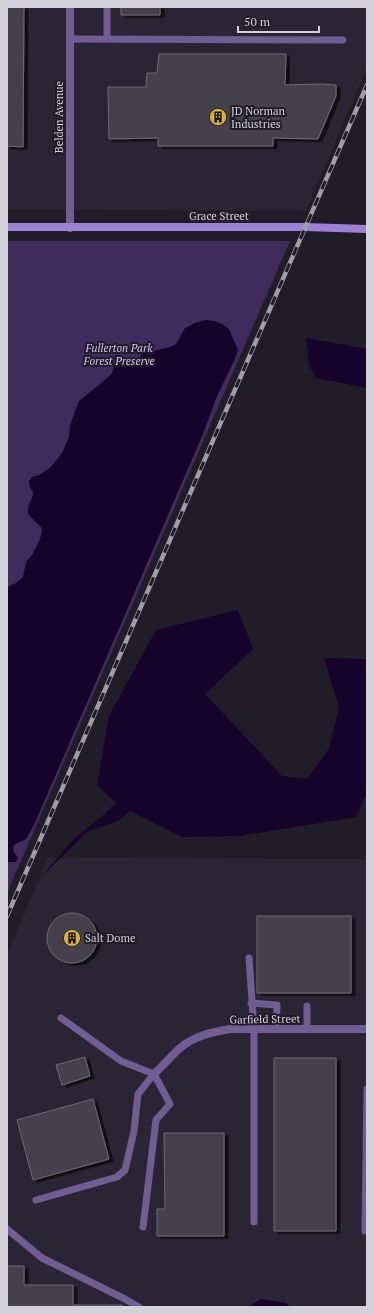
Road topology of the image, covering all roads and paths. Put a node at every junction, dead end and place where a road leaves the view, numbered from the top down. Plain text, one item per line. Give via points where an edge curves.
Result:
1 (70, 7) edge
2 (107, 7) edge
3 (70, 39) junction
4 (107, 39) junction
5 (343, 40) dead end
6 (7, 227) edge
7 (70, 228) junction
8 (367, 229) edge
9 (249, 958) dead end
10 (251, 1003) junction
11 (307, 1006) dead end
12 (61, 1018) dead end
13 (254, 1029) junction
14 (276, 1029) junction
15 (307, 1029) junction
16 (367, 1029) edge
17 (154, 1074) junction
18 (367, 1089) edge
19 (36, 1200) dead end
20 (254, 1222) dead end
21 (143, 1227) dead end
22 (7, 1229) edge
23 (365, 1231) dead end
24 (139, 1307) edge

1 - 3 street, Belden Avenue
2 - 4 lane
3 - 4 lane
3 - 7 street, Belden Avenue
4 - 5 lane
6 - 7 street, Grace Street
7 - 8 street, Grace Street
9 - 10 lane
10 - 13 lane
10 - 14 lane via 277,1005
11 - 15 lane
12 - 17 lane via 121,1061
13 - 14 street, Garfield Street
13 - 17 street, Garfield Street via 215,1032 189,1042
13 - 20 lane
14 - 15 street, Garfield Street
15 - 16 street, Garfield Street
17 - 19 lane via 138,1094 134,1131 125,1170 117,1177
17 - 21 lane via 170,1104 156,1120
18 - 23 lane
22 - 24 lane via 42,1258

